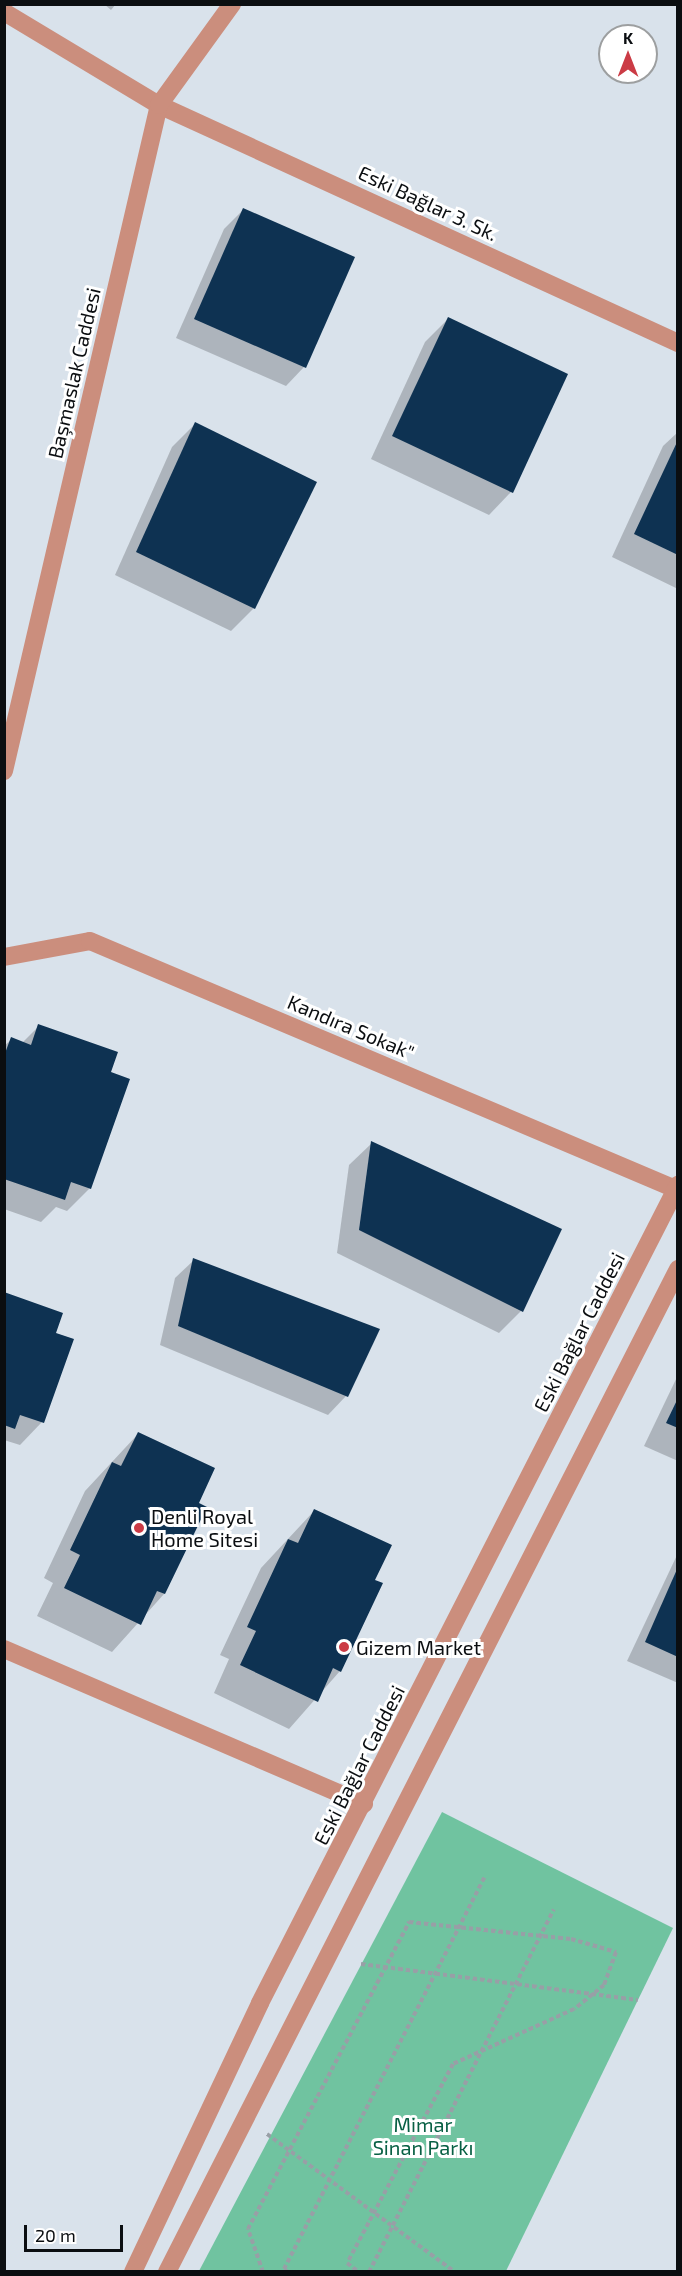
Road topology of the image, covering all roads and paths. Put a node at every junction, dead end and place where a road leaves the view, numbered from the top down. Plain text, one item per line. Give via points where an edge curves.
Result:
1 (231, 4) edge
2 (4, 12) edge
3 (159, 105) junction
4 (678, 343) edge
5 (4, 771) edge
6 (4, 957) edge
7 (677, 1188) edge
8 (678, 1269) edge
9 (4, 1649) edge
10 (364, 1804) junction
11 (485, 1877) dead end
12 (554, 1909) dead end
13 (459, 1927) junction
14 (540, 1936) junction
15 (362, 1964) dead end
16 (388, 1967) junction
17 (435, 1974) junction
18 (516, 1984) junction
19 (593, 1994) junction
20 (638, 2000) dead end
21 (482, 2051) junction
22 (244, 2118) junction
23 (290, 2150) junction
24 (330, 2180) junction
25 (374, 2212) junction
26 (392, 2225) junction
27 (133, 2271) edge
28 (167, 2271) edge
29 (263, 2271) edge
30 (288, 2271) edge
31 (359, 2271) edge
32 (369, 2271) edge
33 (455, 2271) edge

1 - 3 street, Başmaslak Caddesi
2 - 3 street, Eski Bağlar 3. Sk.
3 - 4 street, Eski Bağlar 3. Sk.
3 - 5 street, Başmaslak Caddesi
6 - 7 street, Kandıra Sokak" via 90,941
7 - 10 street, Eski Bağlar Caddesi
8 - 22 street
9 - 10 street
10 - 27 street, Eski Bağlar Caddesi via 260,2003
11 - 13 path
12 - 14 path
13 - 14 path
13 - 16 path via 409,1922
13 - 17 path
14 - 18 path
14 - 19 path via 616,1953 604,1985
15 - 16 path
16 - 17 path
16 - 23 path
17 - 18 path
17 - 24 path
18 - 19 path
18 - 21 path
19 - 20 path
19 - 21 path via 574,2009
21 - 25 path via 453,2064
21 - 26 path
22 - 23 path
22 - 28 street
23 - 24 path
23 - 29 path via 248,2229
24 - 25 path
24 - 30 path via 284,2269
25 - 26 path
25 - 31 path via 347,2263
26 - 32 path
26 - 33 path

